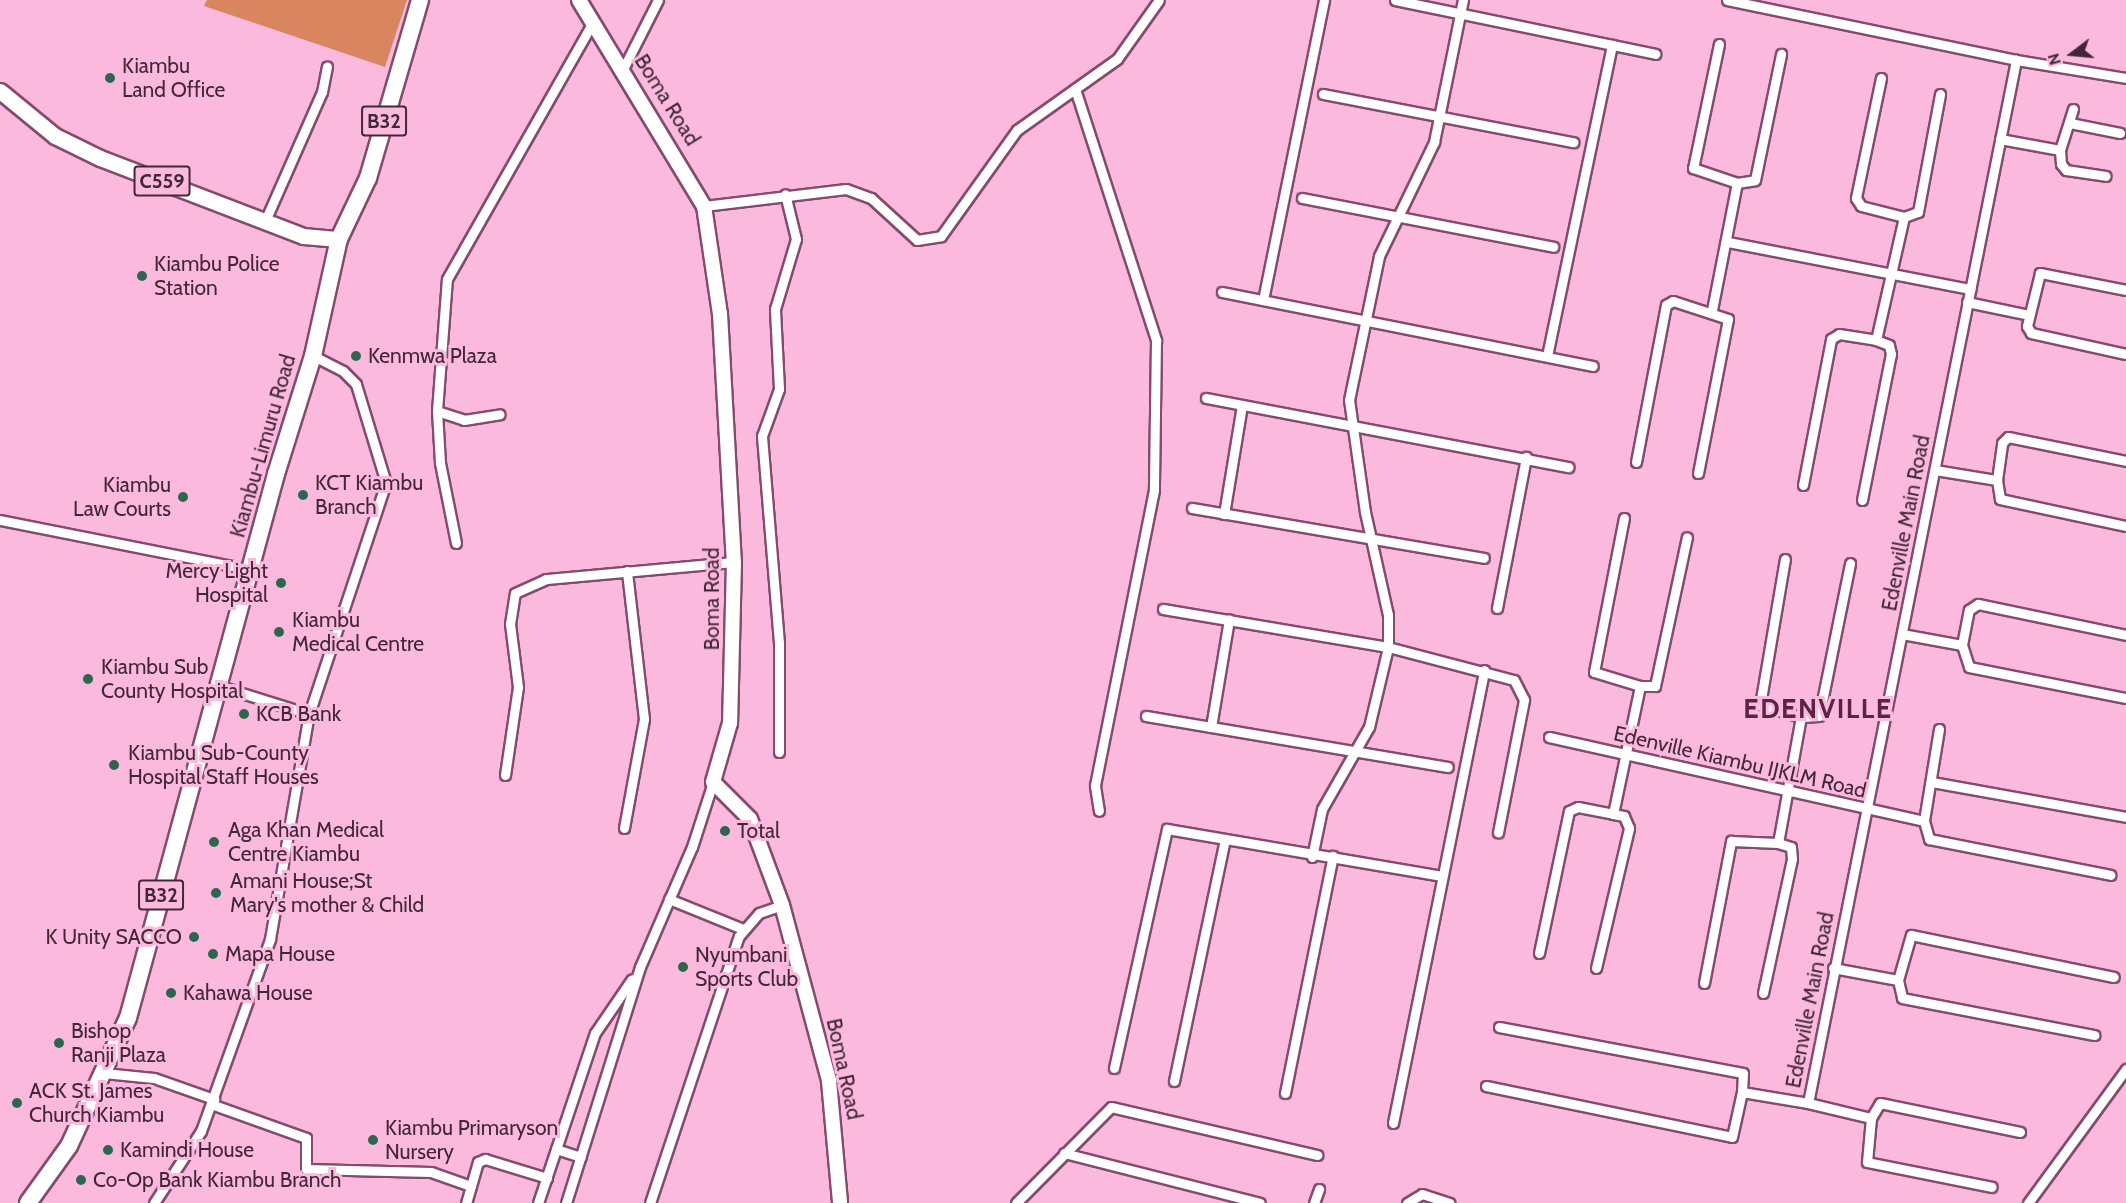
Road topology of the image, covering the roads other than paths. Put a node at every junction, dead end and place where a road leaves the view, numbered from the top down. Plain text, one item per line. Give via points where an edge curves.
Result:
1 (420, 0) edge
2 (579, 0) edge
3 (658, 0) edge
4 (1159, 0) edge
5 (1324, 0) edge
6 (1395, 0) edge
7 (1463, 0) edge
8 (1727, 0) edge
9 (1461, 12) junction
10 (594, 22) junction
11 (1719, 44) dead end
12 (1612, 45) junction
13 (1655, 54) dead end
14 (1781, 54) dead end
15 (2016, 60) junction
16 (327, 66) dead end
17 (623, 69) junction
18 (1881, 78) dead end
19 (2126, 78) edge
20 (1076, 89) junction
21 (0, 91) edge
22 (1323, 94) dead end
23 (1940, 94) dead end
24 (2073, 109) dead end
25 (1441, 115) junction
26 (2070, 123) junction
27 (2120, 133) dead end
28 (2000, 139) junction
29 (1573, 142) dead end
30 (2060, 150) junction
31 (2106, 176) dead end
32 (1737, 183) junction
33 (785, 194) junction
34 (1302, 198) dead end
35 (704, 206) junction
36 (1397, 216) junction
37 (1904, 217) junction
38 (265, 221) junction
39 (339, 239) junction
40 (1728, 242) junction
41 (1553, 247) dead end
42 (1891, 273) junction
43 (1970, 289) junction
44 (2126, 290) edge
45 (1222, 292) dead end
46 (1263, 300) junction
47 (1967, 302) junction
48 (1712, 310) junction
49 (2029, 315) junction
50 (1368, 318) junction
51 (1876, 340) junction
52 (2126, 354) edge
53 (313, 356) junction
54 (1547, 357) junction
55 (1593, 366) dead end
56 (1206, 398) dead end
57 (1242, 405) junction
58 (437, 411) junction
59 (500, 414) dead end
60 (1351, 422) junction
61 (1526, 457) junction
62 (2126, 461) edge
63 (1636, 462) dead end
64 (1569, 467) dead end
65 (1935, 470) junction
66 (1698, 473) dead end
67 (1997, 480) junction
68 (1803, 486) dead end
69 (1862, 500) dead end
70 (1192, 508) dead end
71 (1224, 514) junction
72 (1624, 518) dead end
73 (0, 520) edge
74 (2126, 526) edge
75 (1369, 534) junction
76 (1687, 537) dead end
77 (456, 543) dead end
78 (1485, 558) dead end
79 (1785, 559) dead end
80 (734, 562) junction
81 (1850, 563) dead end
82 (252, 570) junction
83 (627, 572) junction
84 (1497, 608) dead end
85 (1163, 609) dead end
86 (1230, 620) junction
87 (1902, 634) junction
88 (2126, 635) edge
89 (1962, 645) junction
90 (1388, 647) junction
91 (1484, 670) junction
92 (219, 686) junction
93 (1640, 686) junction
94 (2126, 698) edge
95 (309, 714) junction
96 (1146, 716) dead end
97 (1801, 717) junction
98 (1210, 727) junction
99 (1939, 729) dead end
100 (1549, 737) dead end
101 (779, 752) dead end
102 (1356, 752) junction
103 (1624, 753) junction
104 (1448, 767) dead end
105 (505, 775) dead end
106 (713, 782) junction
107 (1932, 782) junction
108 (1785, 789) junction
109 (1866, 809) junction
110 (1099, 811) dead end
111 (1613, 814) junction
112 (2126, 817) edge
113 (1924, 821) junction
114 (624, 828) dead end
115 (1498, 832) dead end
116 (1225, 840) junction
117 (1778, 843) junction
118 (1333, 856) junction
119 (1312, 857) junction
120 (2110, 875) dead end
121 (1442, 876) junction
122 (669, 899) junction
123 (782, 905) junction
124 (743, 929) junction
125 (1539, 953) dead end
126 (640, 967) junction
127 (1596, 968) dead end
128 (1833, 968) junction
129 (2115, 977) dead end
130 (1898, 980) junction
131 (1704, 983) dead end
132 (1763, 993) dead end
133 (1499, 1027) dead end
134 (2094, 1035) dead end
135 (1114, 1068) dead end
136 (2126, 1069) edge
137 (104, 1073) junction
138 (1174, 1081) dead end
139 (1486, 1086) dead end
140 (1742, 1092) junction
141 (1285, 1093) dead end
142 (212, 1102) junction
143 (1808, 1103) junction
144 (1871, 1118) junction
145 (1393, 1123) dead end
146 (2020, 1132) dead end
147 (556, 1149) junction
148 (1064, 1153) junction
149 (1318, 1155) dead end
150 (580, 1157) junction
151 (547, 1178) junction
152 (471, 1186) junction
153 (1992, 1187) dead end
154 (1319, 1189) dead end
155 (35, 1201) edge
156 (154, 1203) edge
157 (466, 1203) edge
158 (538, 1203) edge
159 (566, 1203) edge
160 (650, 1203) edge
161 (840, 1203) edge
162 (1016, 1203) edge
163 (1260, 1203) edge
164 (1314, 1203) edge
165 (1407, 1203) edge
166 (1450, 1203) edge
167 (2028, 1203) edge

1 - 39 highway, Kiambu-Limuru Road / B32 via 368,178
2 - 10 main road, Boma Road
3 - 17 street
4 - 20 street via 1117,59
5 - 46 street
6 - 9 street
7 - 9 street
8 - 15 street
9 - 12 street
9 - 25 street
10 - 17 main road, Boma Road
10 - 58 street via 507,182 454,261 440,338
11 - 32 street via 1693,168
12 - 13 street
12 - 54 street
14 - 32 street via 1755,180
15 - 19 street
15 - 28 street, Edenville Main Road
16 - 38 street via 322,92
17 - 35 main road, Boma Road
18 - 37 street via 1857,202
20 - 33 street via 1017,130 941,236 917,240 859,191
20 - 110 street via 1156,340 1154,490 1095,786
21 - 38 main road, C559 via 30,119 100,158
22 - 25 street
23 - 37 street via 1920,209
24 - 26 street
25 - 29 street
25 - 36 street
26 - 27 street
26 - 30 street
28 - 30 street
28 - 43 street, Edenville Main Road
30 - 31 street via 2066,170
32 - 40 street
33 - 35 street
33 - 101 street via 796,239 775,309 779,389 762,436 779,643
34 - 36 street
35 - 80 main road, Boma Road via 720,314
36 - 41 street
36 - 50 street via 1379,256
37 - 42 street
38 - 39 main road, C559 via 303,236
39 - 53 highway, Kiambu-Limuru Road / B32
40 - 42 street
40 - 48 street
42 - 43 street
42 - 51 street
43 - 47 street, Edenville Main Road
44 - 49 street via 2040,273
45 - 46 street
46 - 50 street
47 - 49 street
47 - 65 street, Edenville Main Road
48 - 63 street via 1668,302
48 - 66 street via 1728,319
49 - 52 street via 2031,333
50 - 54 street
50 - 60 street via 1349,400
51 - 68 street via 1839,334 1832,339
51 - 69 street via 1889,345 1891,354
53 - 82 highway, Kiambu-Limuru Road / B32
53 - 95 street via 344,371 356,384 386,483
54 - 55 street
56 - 57 street
57 - 60 street
57 - 71 street
58 - 59 street via 464,420
58 - 77 street via 440,463
60 - 61 street
60 - 75 street
61 - 64 street
61 - 84 street
62 - 67 street via 2005,438
65 - 67 street
65 - 87 street, Edenville Main Road
67 - 74 street via 2000,499
70 - 71 street
71 - 75 street
72 - 93 street via 1593,672
73 - 82 street
75 - 78 street
75 - 90 street via 1388,615
76 - 93 street via 1655,686
79 - 97 street via 1760,705
80 - 83 street
80 - 106 main road, Boma Road via 730,723
81 - 97 street via 1819,716
82 - 92 highway, Kiambu-Limuru Road / B32
83 - 105 street via 546,579 515,593 510,624 518,687
83 - 114 street via 644,719
85 - 86 street
86 - 90 street
86 - 98 street
87 - 89 street
87 - 109 street, Edenville Main Road
88 - 89 street via 1978,604 1969,610
89 - 94 street via 1969,667
90 - 91 street
90 - 102 street via 1369,727
91 - 115 street via 1514,680 1524,700
91 - 121 street
92 - 95 street
92 - 137 highway, Kiambu-Limuru Road / B32 via 128,1018
93 - 103 street
95 - 142 street via 270,939
96 - 98 street
97 - 108 street
98 - 102 street
99 - 107 street
100 - 103 street, Edenville Kiambu IJKLM Road
102 - 104 street
102 - 119 street via 1322,809
103 - 108 street, Edenville Kiambu IJKLM Road
103 - 111 street
106 - 122 street
106 - 123 main road, Boma Road via 750,819
107 - 112 street
107 - 113 street
108 - 109 street, Edenville Kiambu IJKLM Road
108 - 117 street
109 - 113 street, Edenville Kiambu IJKLM Road
109 - 128 street, Edenville Main Road
111 - 125 street via 1578,807 1569,811
111 - 127 street via 1624,816 1629,828
113 - 120 street via 1925,835 1932,841
116 - 119 street
116 - 135 street via 1167,829
116 - 138 street
117 - 131 street via 1731,841
117 - 132 street via 1792,852
118 - 119 street
118 - 121 street
118 - 141 street
121 - 145 street
122 - 124 street
122 - 126 street
123 - 124 street via 759,913
123 - 161 main road, Boma Road via 830,1081
124 - 160 street
126 - 147 street via 600,1024
126 - 150 street
128 - 130 street
128 - 143 street, Edenville Main Road
129 - 130 street via 1911,935
130 - 134 street via 1902,998
133 - 140 street via 1743,1072
136 - 167 street
137 - 142 street via 154,1078
137 - 155 highway, Kiambu-Limuru Road / B32 via 69,1146
139 - 140 street via 1732,1137
140 - 143 street
142 - 152 street via 306,1138 304,1165 309,1170 416,1170
142 - 156 street
143 - 144 street
144 - 146 street via 1880,1103
144 - 153 street via 1867,1162
147 - 150 street
147 - 151 street
148 - 149 street via 1111,1107
148 - 162 street
148 - 163 street
150 - 159 street
151 - 152 street via 481,1160
151 - 158 street
152 - 157 street
154 - 164 street
165 - 166 street via 1422,1194

